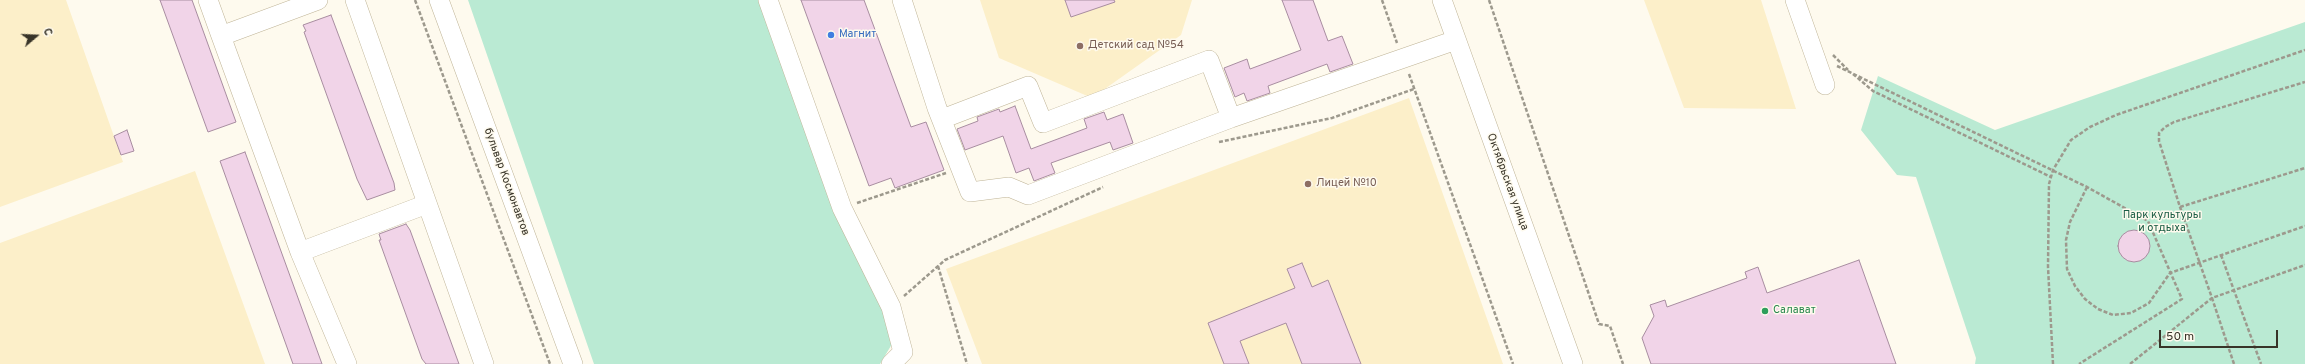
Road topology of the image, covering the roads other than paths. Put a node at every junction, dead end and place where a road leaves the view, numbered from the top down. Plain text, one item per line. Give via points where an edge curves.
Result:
1 (208, 0) edge
2 (318, 0) edge
3 (355, 0) edge
4 (439, 0) edge
5 (768, 0) edge
6 (902, 0) edge
7 (1442, 0) edge
8 (1795, 0) edge
9 (221, 36) junction
10 (1456, 40) junction
11 (1825, 86) dead end
12 (1231, 118) junction
13 (942, 119) junction
14 (427, 204) junction
15 (300, 252) junction
16 (347, 364) edge
17 (484, 364) edge
18 (573, 364) edge
19 (891, 364) edge
20 (1573, 364) edge

1 - 9 street
2 - 9 street
3 - 14 street
4 - 18 street, бульвар Космонавтов
5 - 19 street via 842,208 891,307 903,352
6 - 13 street
7 - 10 street, Октябрьская улица
8 - 11 street via 1822,54
9 - 15 street
10 - 12 street
10 - 20 street, Октябрьская улица
12 - 13 street via 1028,195 1009,187 970,192
12 - 13 street via 1209,60 1042,123 1028,86
14 - 15 street
14 - 17 street
15 - 16 street

